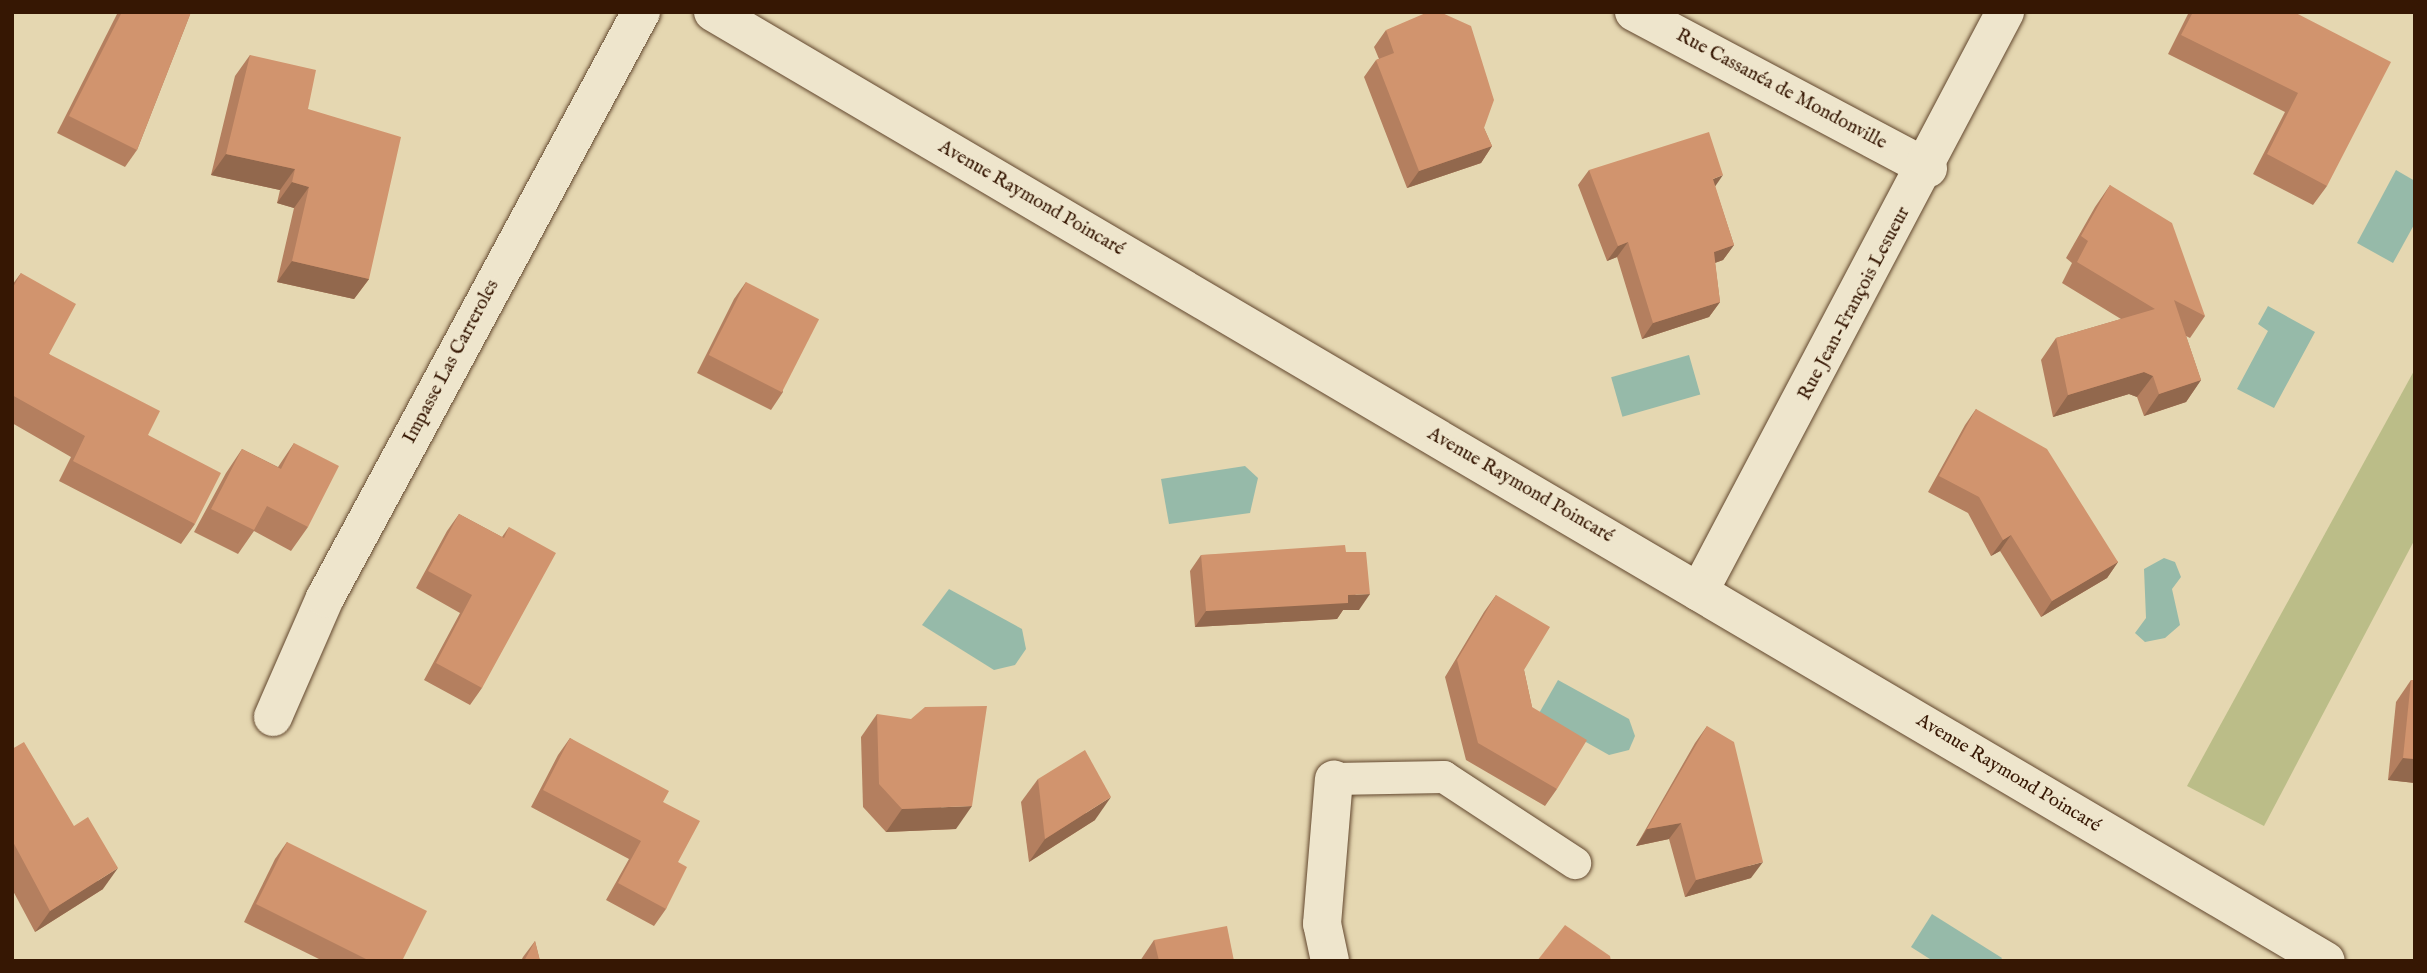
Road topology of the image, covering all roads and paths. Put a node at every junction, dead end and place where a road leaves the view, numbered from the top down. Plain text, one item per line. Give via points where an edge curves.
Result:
1 (641, 12) edge
2 (713, 12) edge
3 (1634, 12) edge
4 (2005, 12) edge
5 (1928, 168) junction
6 (1699, 592) junction
7 (273, 717) dead end
8 (1334, 779) joint
9 (1575, 863) dead end
10 (1330, 961) edge
11 (2326, 961) edge

1 - 7 street, Impasse Las Carreroles via 325,598
2 - 6 street, Avenue Raymond Poincaré
3 - 5 street, Rue Cassanéa de Mondonville
4 - 5 street, Rue Jean-François Lesueur
5 - 6 street, Rue Jean-François Lesueur
6 - 11 street, Avenue Raymond Poincaré
8 - 9 lane via 1444,777
8 - 10 street via 1322,924

